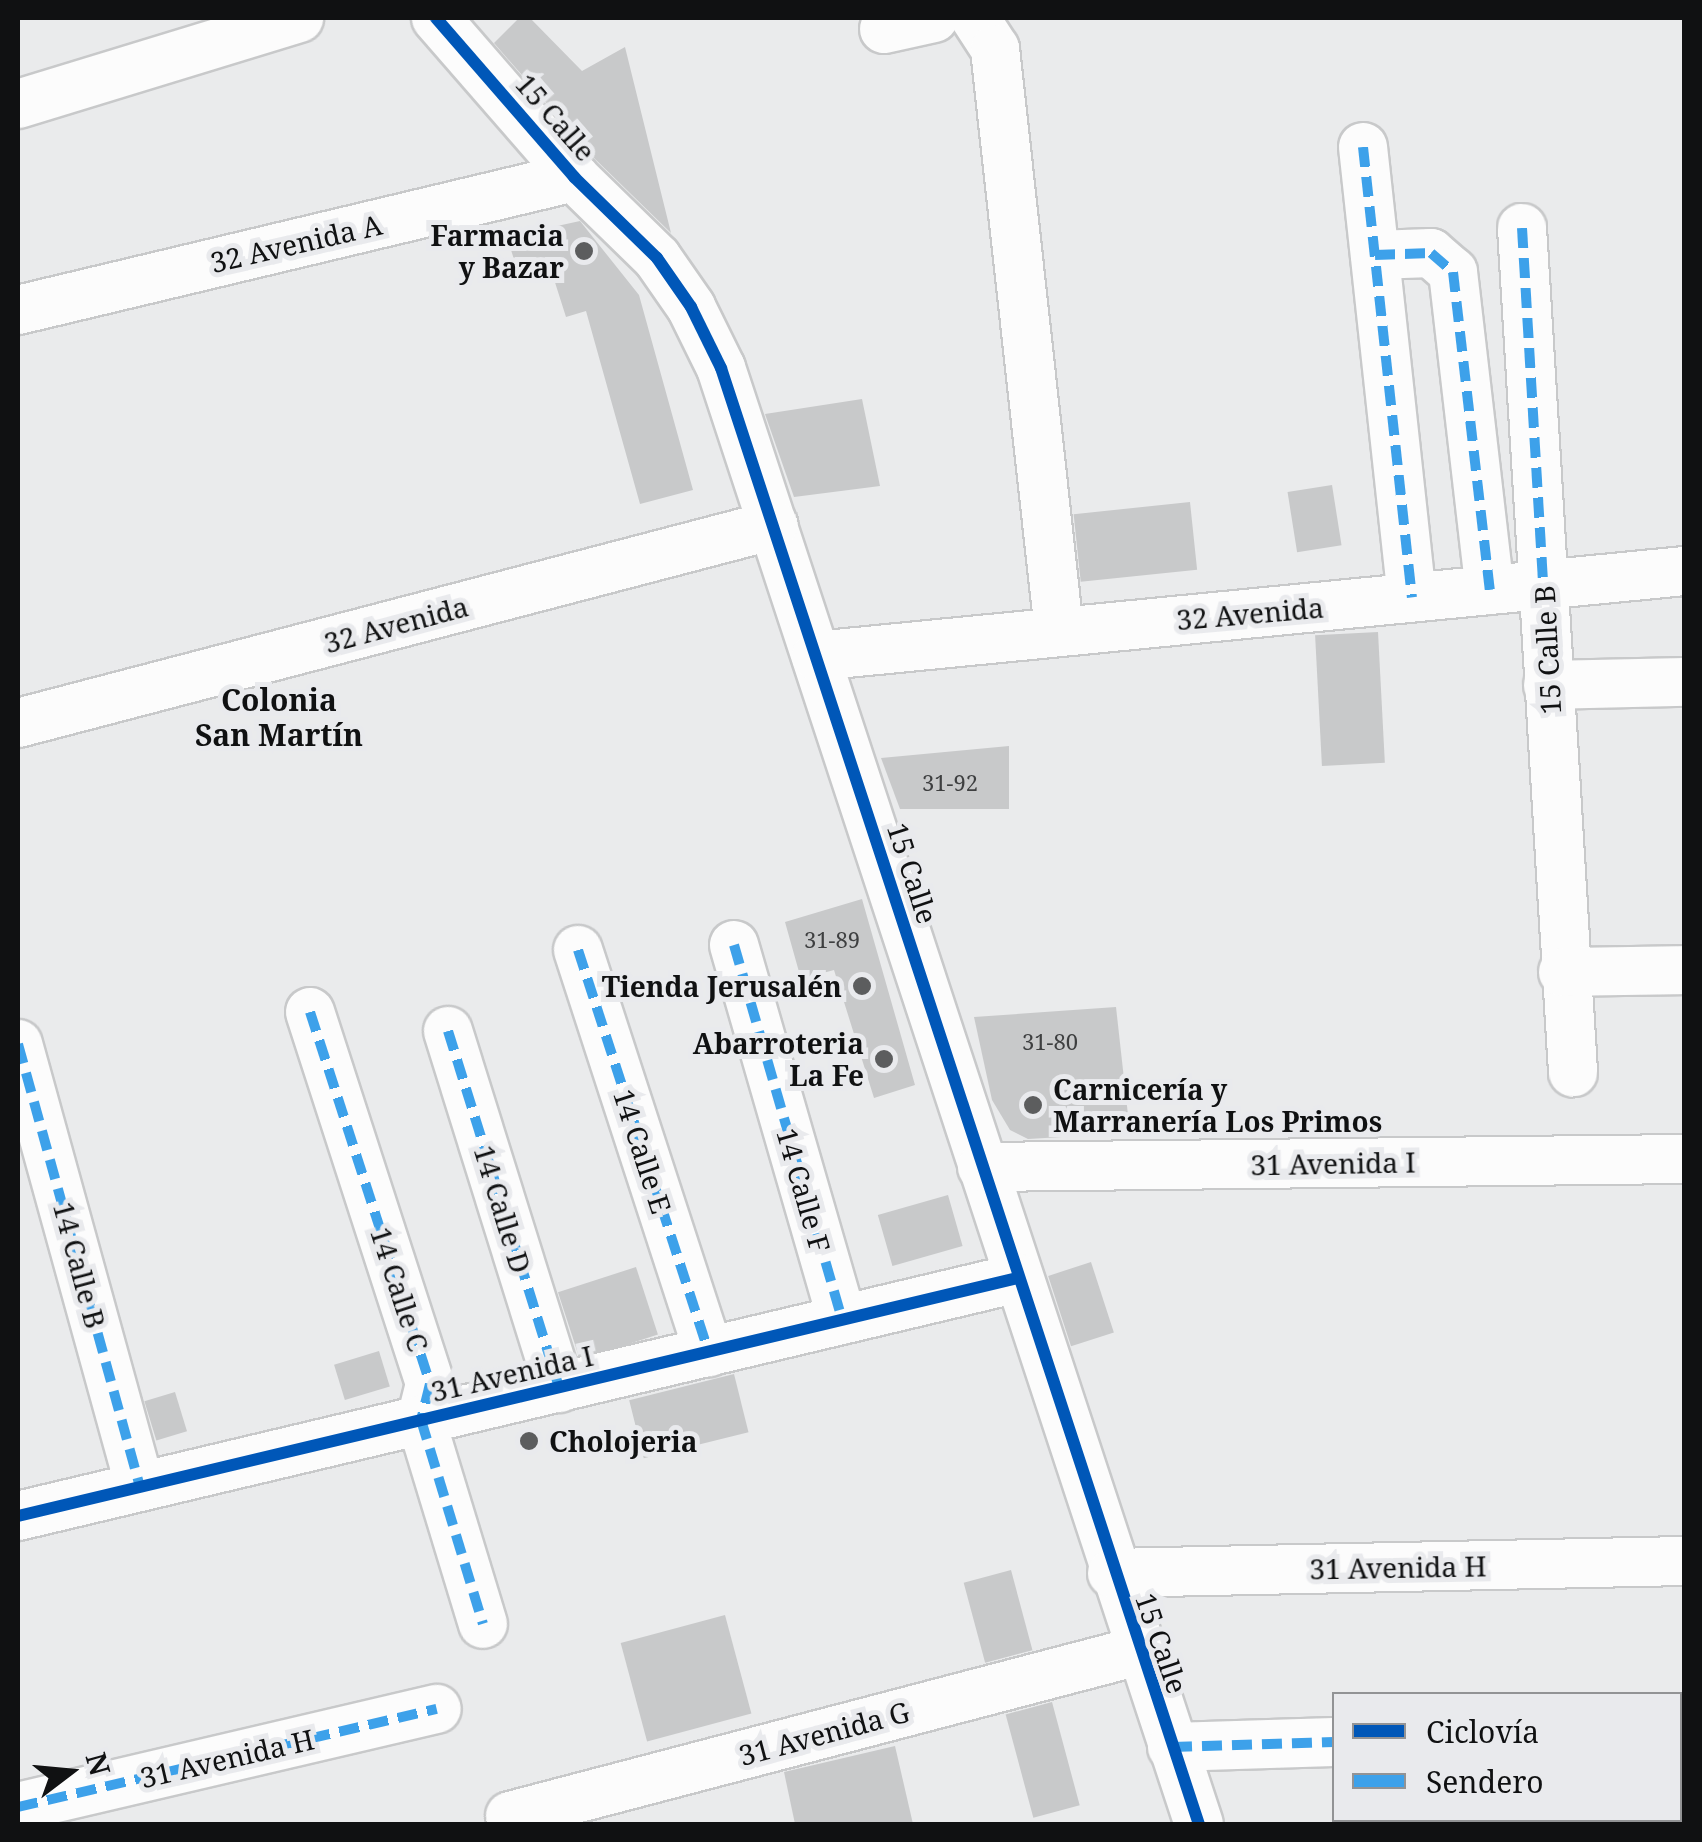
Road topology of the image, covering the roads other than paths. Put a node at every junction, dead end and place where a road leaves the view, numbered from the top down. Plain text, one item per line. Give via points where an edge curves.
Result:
1 (300, 18) edge
2 (436, 18) edge
3 (934, 18) edge
4 (975, 18) edge
5 (884, 30) dead end
6 (18, 104) edge
7 (1363, 147) dead end
8 (574, 177) junction
9 (1522, 228) dead end
10 (1375, 255) junction
11 (18, 310) edge
12 (774, 526) junction
13 (1684, 571) edge
14 (1543, 586) junction
15 (1490, 590) junction
16 (1412, 598) junction
17 (1060, 631) junction
18 (816, 656) junction
19 (1684, 682) edge
20 (1548, 686) junction
21 (18, 722) edge
22 (734, 945) dead end
23 (578, 950) dead end
24 (1684, 970) edge
25 (1564, 972) junction
26 (310, 1012) dead end
27 (448, 1031) dead end
28 (18, 1044) edge
29 (1572, 1072) dead end
30 (1684, 1159) edge
31 (982, 1167) junction
32 (1018, 1278) junction
33 (842, 1320) junction
34 (709, 1352) junction
35 (559, 1388) junction
36 (421, 1420) junction
37 (140, 1487) junction
38 (18, 1516) edge
39 (1684, 1561) edge
40 (1112, 1573) junction
41 (483, 1624) dead end
42 (1138, 1651) junction
43 (437, 1709) dead end
44 (1332, 1742) edge
45 (1172, 1748) junction
46 (18, 1808) edge
47 (510, 1816) dead end
48 (1199, 1824) edge

1 - 6 street
2 - 8 street, 15 Calle
3 - 5 street
4 - 17 street via 995,49
7 - 10 street
8 - 11 street, 32 Avenida A
8 - 12 street, 15 Calle via 656,258 691,307 721,368
9 - 14 street, 15 Calle B
10 - 15 street via 1430,253 1453,272
10 - 16 street
12 - 18 street, 15 Calle
12 - 21 street, 32 Avenida
13 - 14 street, 32 Avenida
14 - 15 street, 32 Avenida
14 - 20 street, 15 Calle B
15 - 16 street, 32 Avenida
16 - 17 street, 32 Avenida
17 - 18 street, 32 Avenida
18 - 31 street, 15 Calle
19 - 20 street
20 - 25 street, 15 Calle B
22 - 33 street, 14 Calle F
23 - 34 street, 14 Calle E
24 - 25 street
25 - 29 street, 15 Calle B
26 - 36 street, 14 Calle C via 430,1384
27 - 35 street, 14 Calle D
28 - 37 street, 14 Calle B
30 - 31 street, 31 Avenida I
31 - 32 street, 15 Calle
32 - 33 street, 31 Avenida I
32 - 40 street, 15 Calle
33 - 34 street, 31 Avenida I
34 - 35 street, 31 Avenida I
35 - 36 street, 31 Avenida I
36 - 37 street, 31 Avenida I
36 - 41 street, 14 Calle C
37 - 38 street, 31 Avenida I
39 - 40 street, 31 Avenida H
40 - 42 street, 15 Calle
42 - 45 street, 15 Calle
42 - 47 street, 31 Avenida G
43 - 46 street, 31 Avenida H
44 - 45 street
45 - 48 street, 15 Calle

